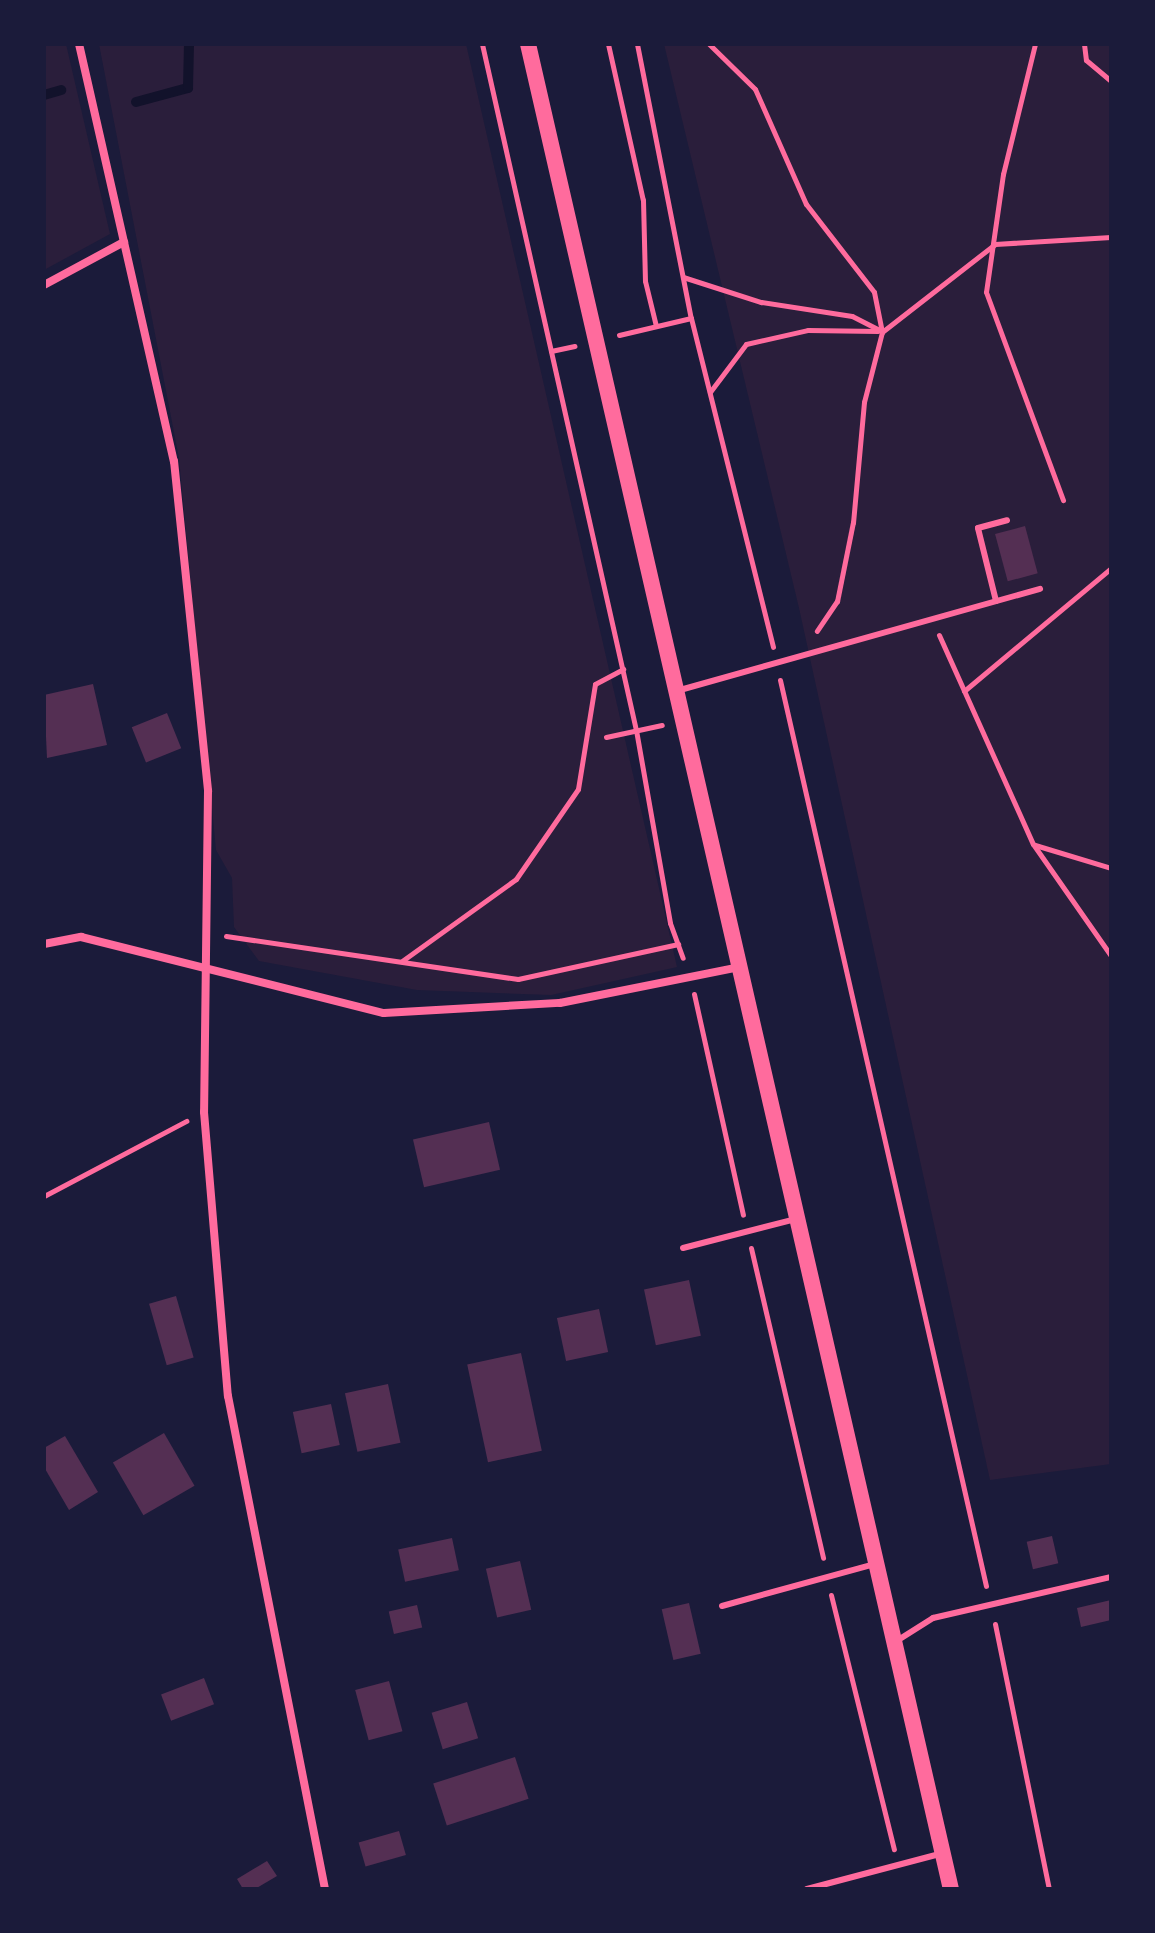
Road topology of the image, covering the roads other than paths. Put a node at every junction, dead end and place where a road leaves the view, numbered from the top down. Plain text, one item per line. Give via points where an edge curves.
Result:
1 (79, 44) edge
2 (528, 44) edge
3 (124, 242) junction
4 (44, 285) edge
5 (1007, 520) dead end
6 (1040, 589) dead end
7 (996, 601) junction
8 (680, 690) junction
9 (44, 944) edge
10 (203, 967) junction
11 (741, 967) junction
12 (800, 1218) junction
13 (683, 1248) dead end
14 (878, 1564) junction
15 (1111, 1577) edge
16 (722, 1606) dead end
17 (895, 1642) junction
18 (943, 1853) junction
19 (325, 1889) edge
20 (807, 1889) edge
21 (951, 1889) edge

1 - 3 street
2 - 8 main road
3 - 4 street
3 - 10 street via 174,461 208,791
5 - 7 lane via 978,528
6 - 7 lane
7 - 8 lane
8 - 11 main road
9 - 10 street via 81,937
10 - 11 street via 384,1013 560,1003
10 - 19 street via 204,1112 228,1396
11 - 12 main road
12 - 13 lane
12 - 14 main road
14 - 16 lane
14 - 17 main road
15 - 17 lane via 933,1618
17 - 18 main road
18 - 20 lane
18 - 21 main road

